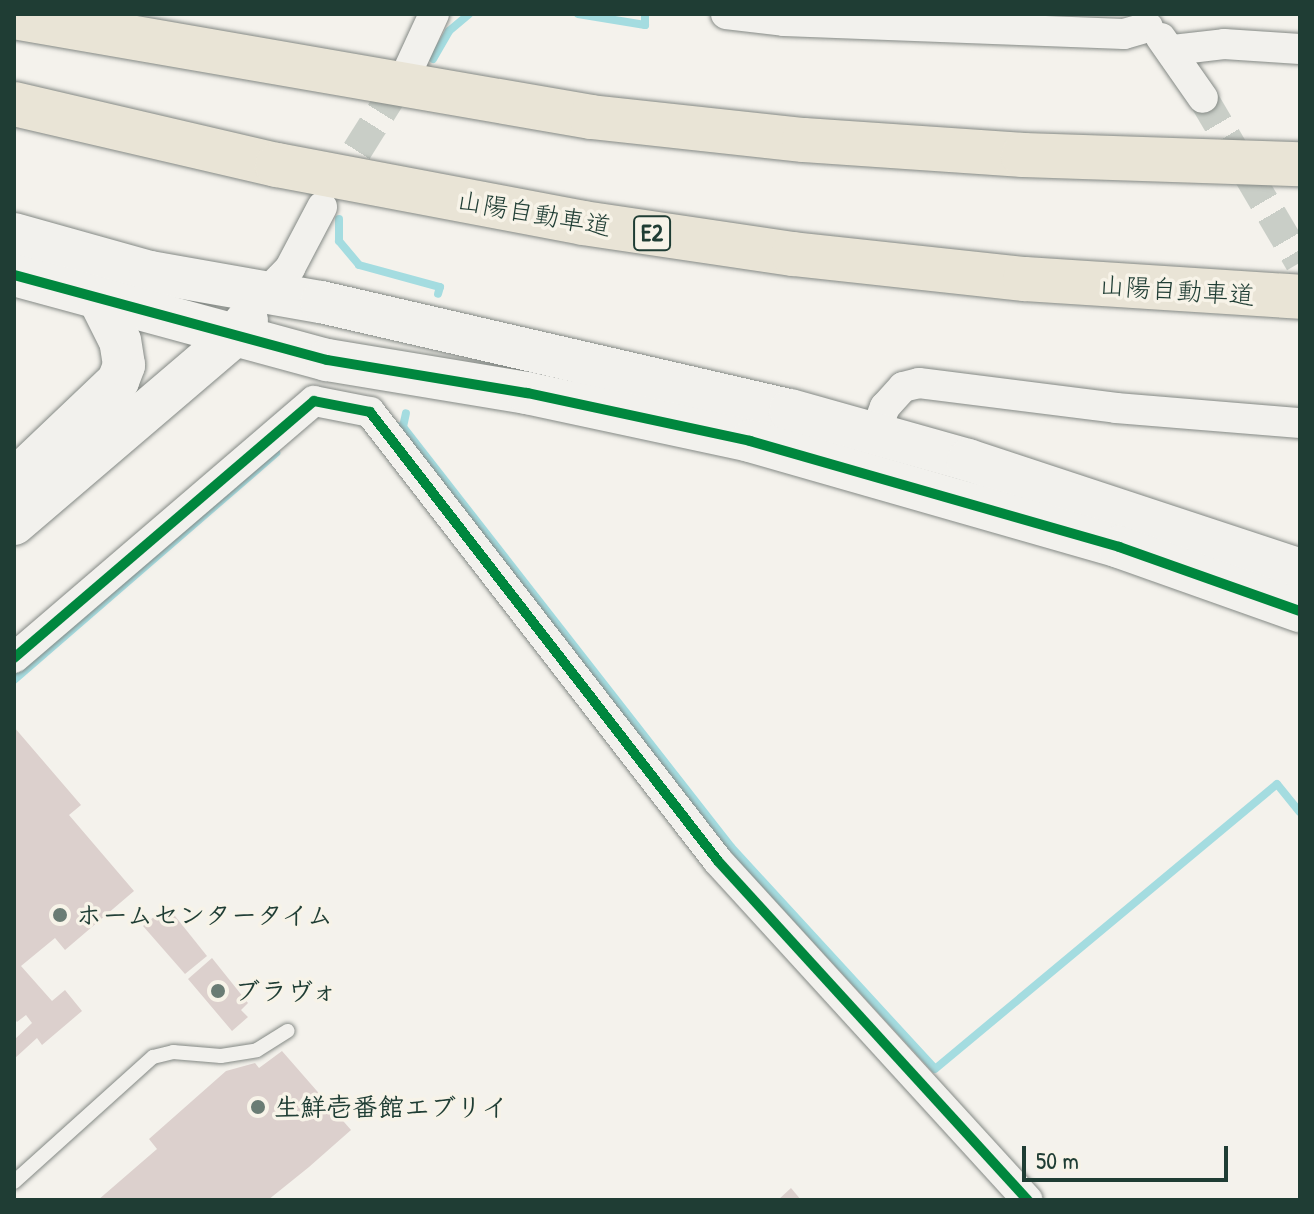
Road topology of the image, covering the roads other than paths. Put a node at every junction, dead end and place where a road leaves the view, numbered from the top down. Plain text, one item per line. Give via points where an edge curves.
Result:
1 (434, 14) edge
2 (726, 14) edge
3 (14, 17) edge
4 (1139, 20) edge
5 (1300, 49) edge
6 (1173, 50) junction
7 (410, 66) tunnel mouth
8 (1203, 98) tunnel mouth
9 (14, 104) edge
10 (1300, 164) edge
11 (322, 207) tunnel mouth
12 (14, 234) edge
13 (14, 275) edge
14 (266, 293) junction
15 (1300, 297) edge
16 (99, 299) junction
17 (220, 332) junction
18 (1300, 423) edge
19 (875, 434) junction
20 (14, 480) edge
21 (14, 487) edge
22 (14, 524) edge
23 (1300, 570) edge
24 (1300, 611) edge
25 (14, 658) edge
26 (287, 1031) dead end
27 (14, 1182) edge
28 (1028, 1200) edge

1 - 7 street
2 - 4 street via 784,21 1124,34
3 - 10 highway via 591,117 991,153
4 - 6 street
5 - 6 street via 1224,44
6 - 8 street
9 - 15 highway, 山陽自動車道 / E2 via 277,165 628,230 1025,279
11 - 14 street via 290,268
12 - 14 street via 150,272
13 - 16 street
14 - 17 street
14 - 19 street via 681,384
16 - 17 street
16 - 20 street via 120,341 124,365 118,381
17 - 21 street
17 - 22 street
17 - 24 street via 327,360 541,396 750,441 1119,547
18 - 19 street via 1116,408 919,383 903,387 885,407
19 - 23 street
25 - 28 street via 314,401 370,412 718,861
26 - 27 lane via 257,1050 153,1057

